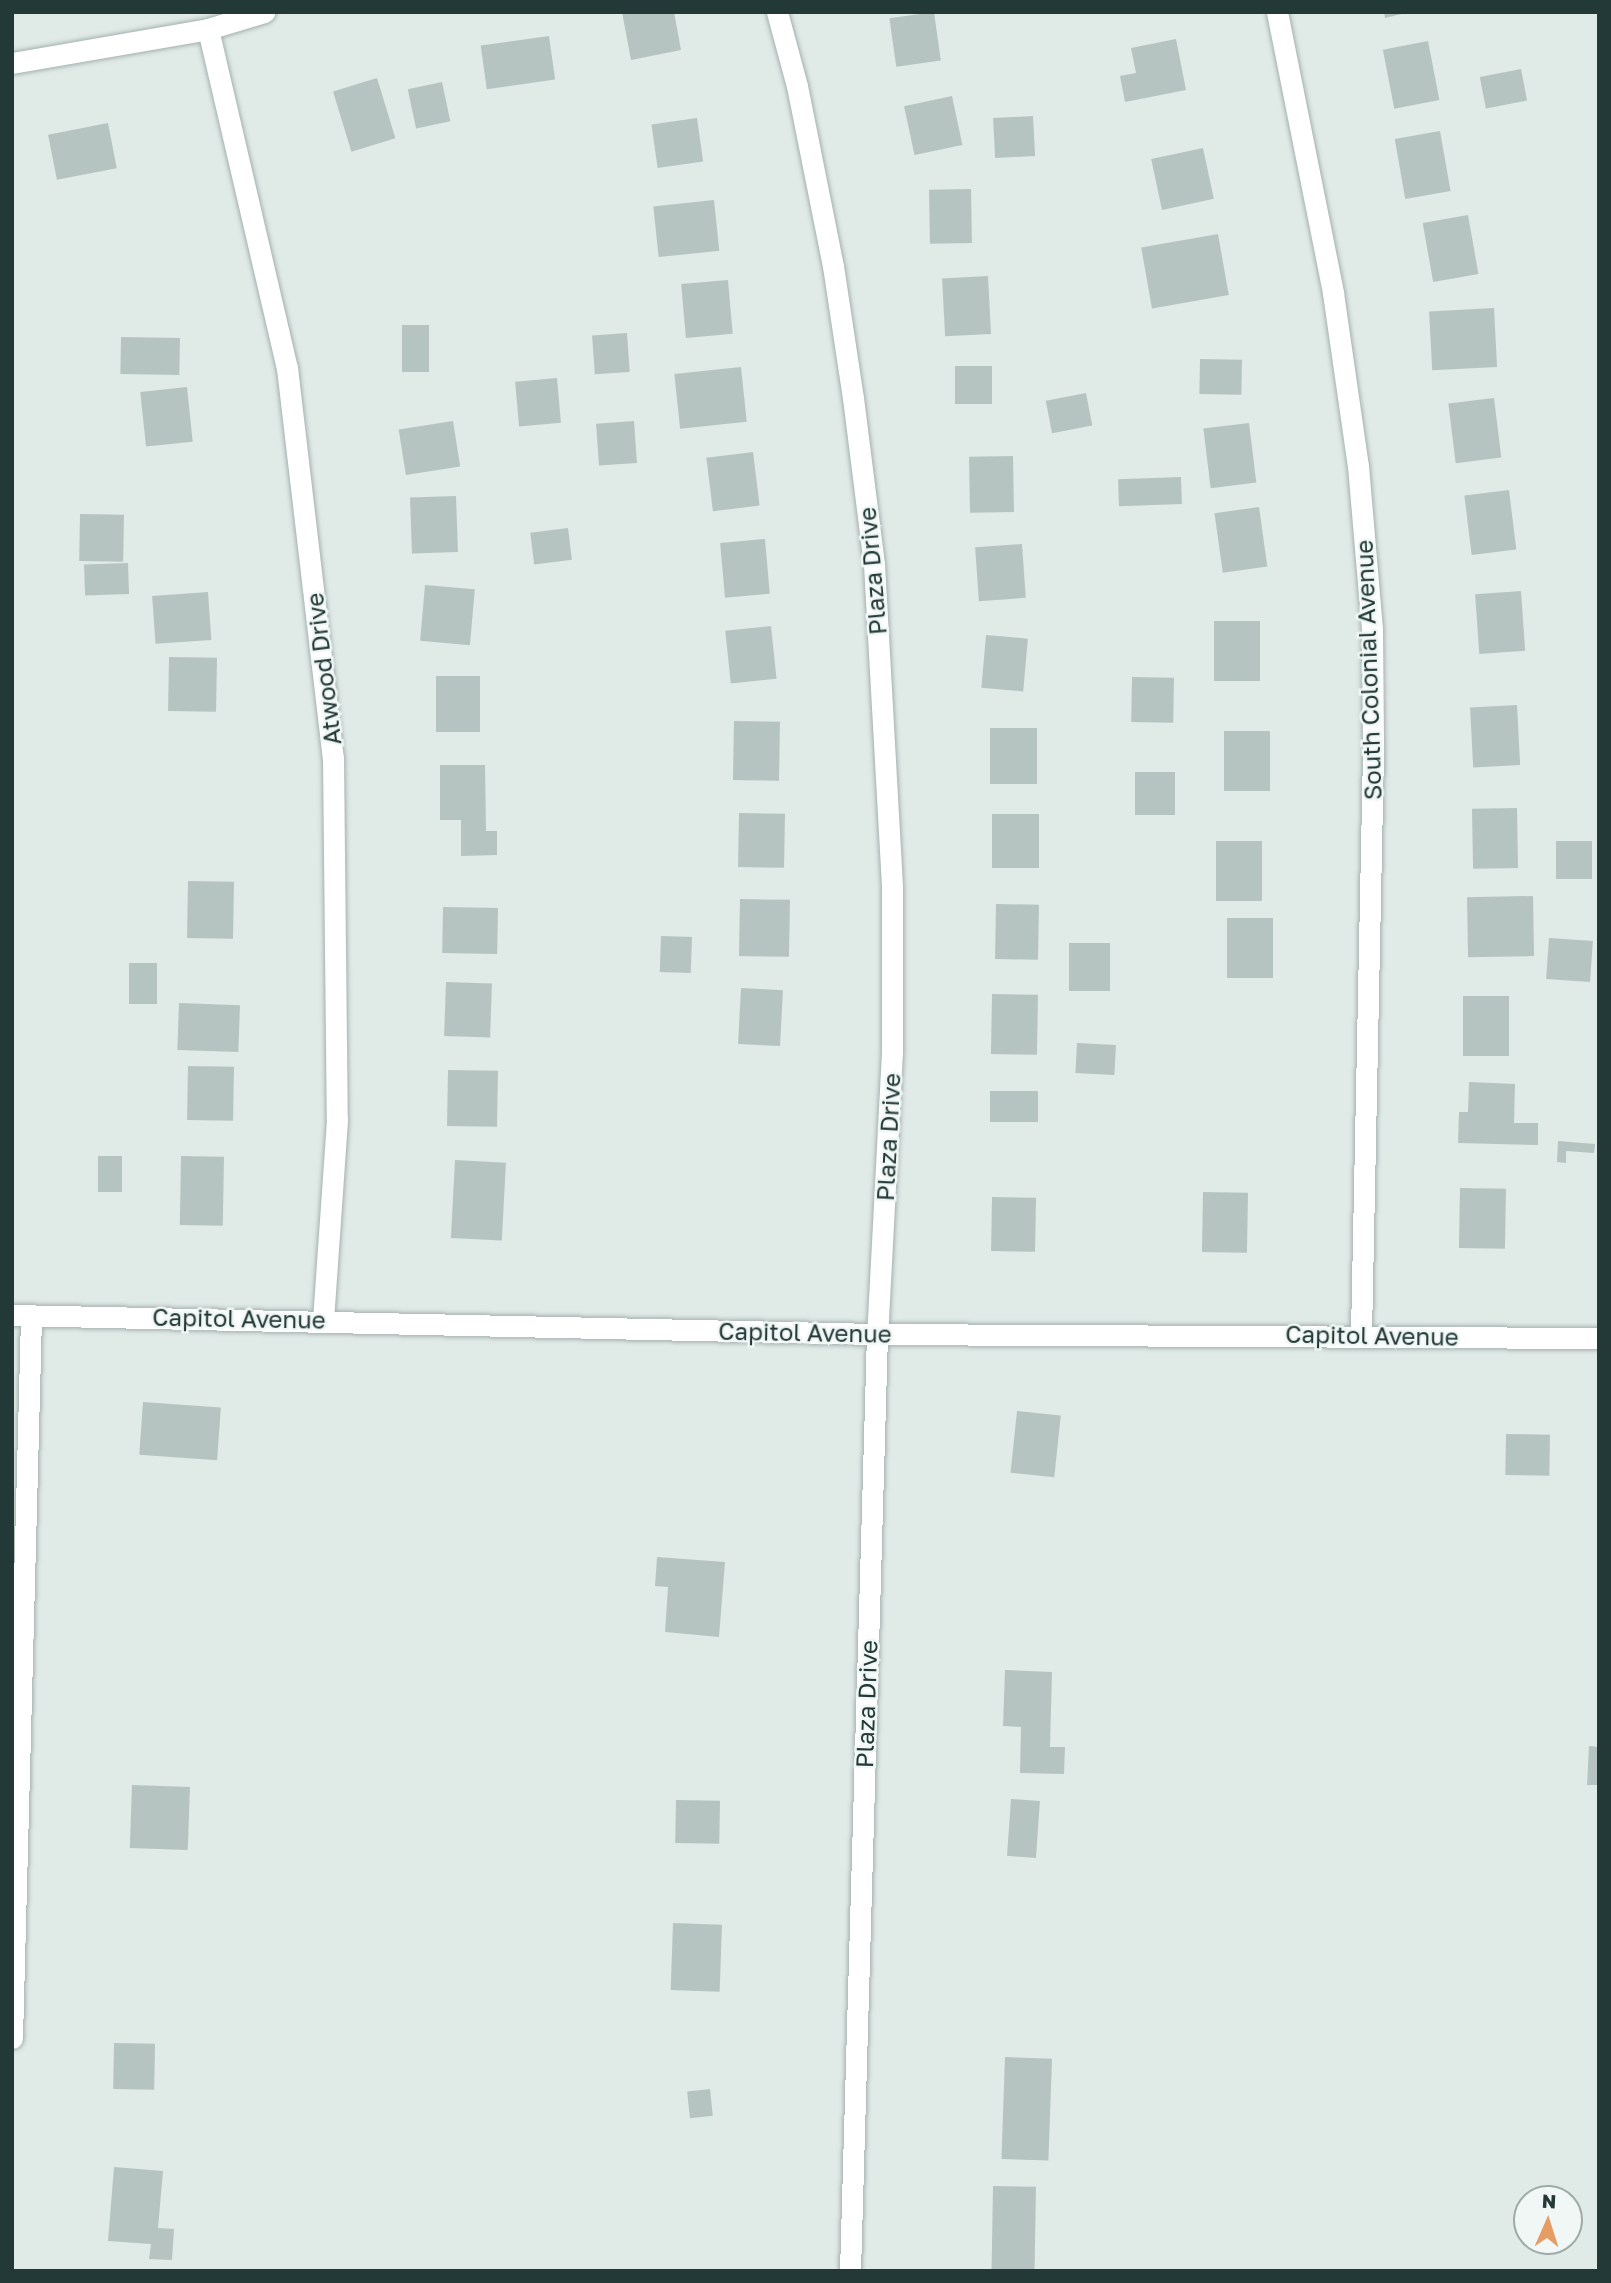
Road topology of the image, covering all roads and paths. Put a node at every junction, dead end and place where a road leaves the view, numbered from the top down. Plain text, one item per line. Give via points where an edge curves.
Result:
1 (264, 12) edge
2 (778, 12) edge
3 (1277, 12) edge
4 (208, 29) junction
5 (12, 63) edge
6 (22, 1315) edge
7 (323, 1320) junction
8 (877, 1334) junction
9 (1360, 1335) junction
10 (1599, 1338) edge
11 (12, 2038) edge
12 (850, 2271) edge

1 - 4 street
2 - 8 street, Plaza Drive via 833,266 874,565 892,888 892,1052
3 - 9 street, South Colonial Avenue via 1333,293 1358,466 1372,628
4 - 5 street
4 - 7 street, Atwood Drive via 287,368 333,757 337,1120
6 - 7 street, Capitol Avenue
6 - 11 street
7 - 8 street, Capitol Avenue
8 - 9 street, Capitol Avenue
8 - 12 street, Plaza Drive
9 - 10 street, Capitol Avenue

